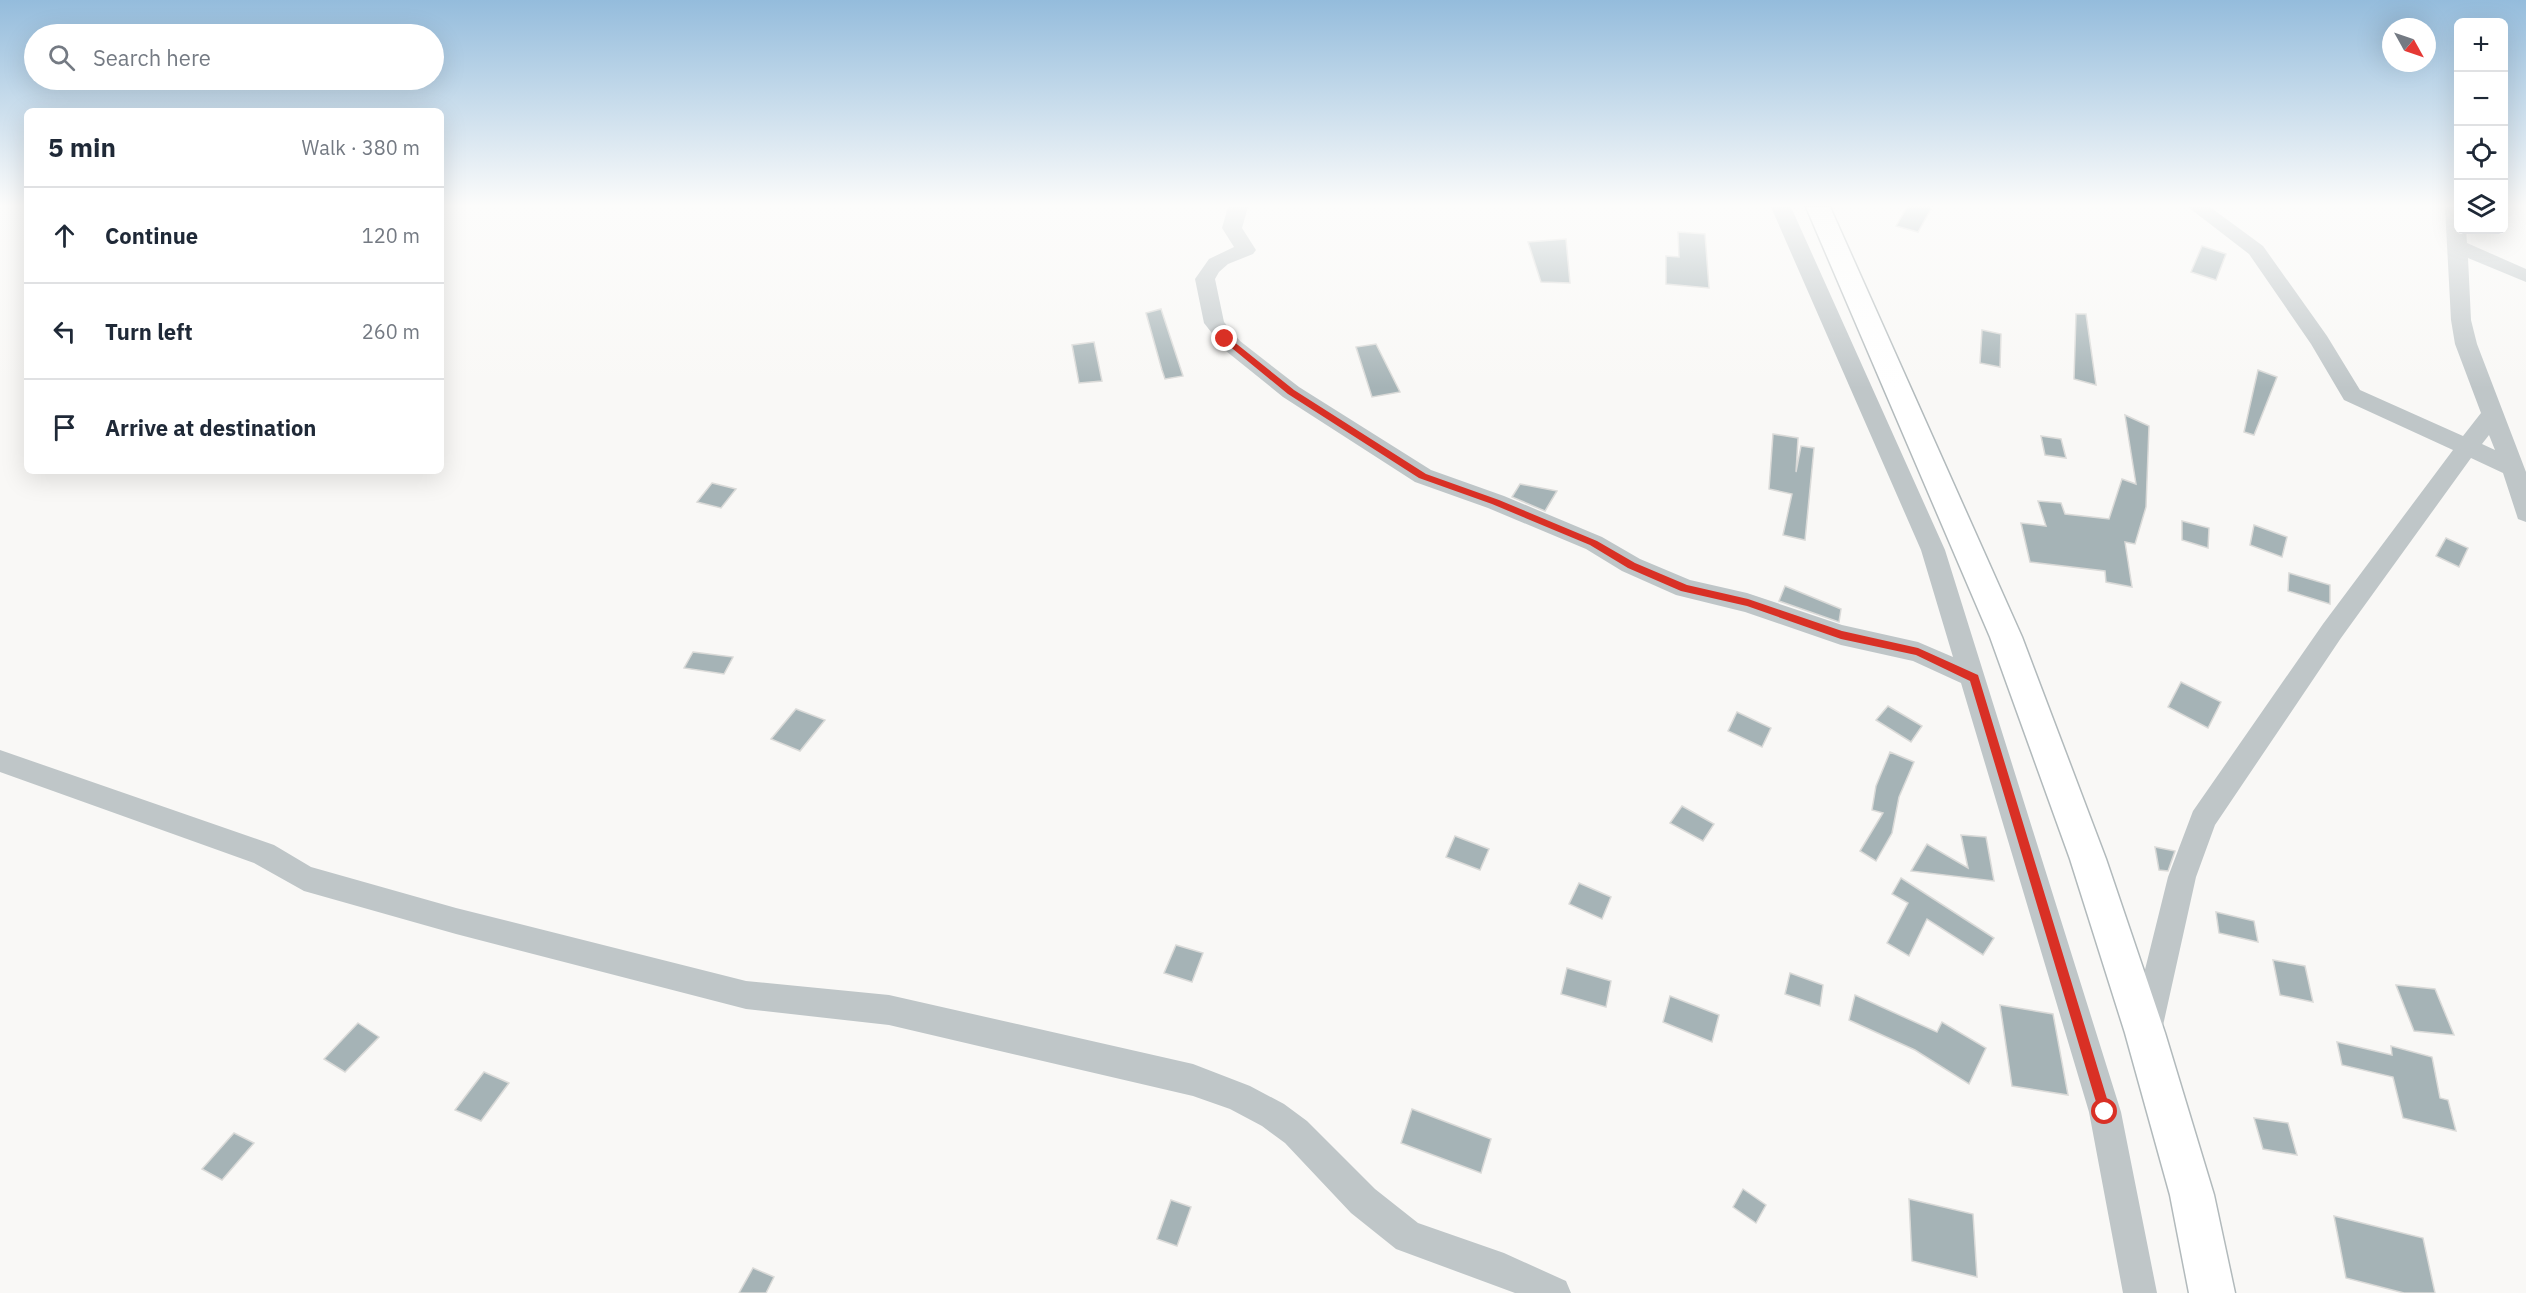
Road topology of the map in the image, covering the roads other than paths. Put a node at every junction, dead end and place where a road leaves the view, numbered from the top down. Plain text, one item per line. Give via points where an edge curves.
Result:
1 (1212, 267) edge
2 (1809, 267) edge
3 (1844, 267) edge
4 (2268, 267) edge
5 (2456, 267) edge
6 (2506, 267) edge
7 (2526, 276) edge
8 (2492, 414) junction
9 (2469, 448) junction
10 (2513, 468) junction
11 (2526, 513) edge
12 (1959, 633) junction
13 (1918, 652) junction
14 (1974, 678) junction
15 (0, 761) edge
16 (2145, 1033) junction
17 (1554, 1293) edge
18 (2140, 1293) edge
19 (2212, 1293) edge

1 - 13 street via 1205,279 1214,323 1233,346 1291,392 1422,476 1552,525 1685,588 1748,603 1841,635
2 - 12 street via 1933,550
3 - 16 main road via 2006,637 2088,859
4 - 9 street via 2352,395
5 - 8 street via 2462,328
6 - 7 street
8 - 9 street
8 - 10 street
9 - 10 street
9 - 16 street via 2332,631 2203,820 2182,877
10 - 11 street
12 - 13 street via 1935,648
12 - 14 street
13 - 14 street
14 - 18 street via 2105,1112
15 - 17 street via 264,854 304,878 456,921 746,995 889,1010 1193,1080 1273,1115 1296,1132 1363,1201 1408,1237 1503,1270
16 - 19 main road via 2192,1195

